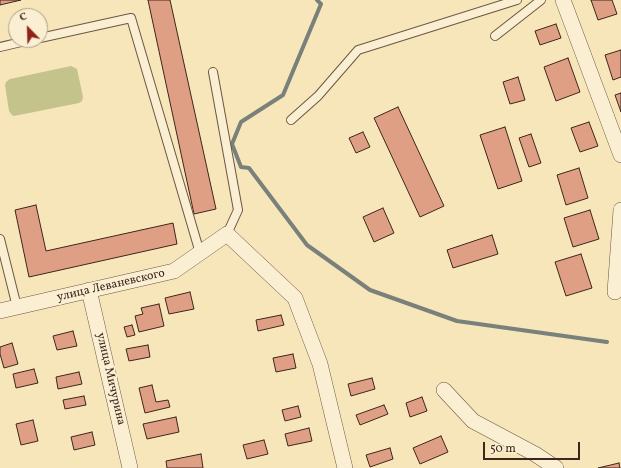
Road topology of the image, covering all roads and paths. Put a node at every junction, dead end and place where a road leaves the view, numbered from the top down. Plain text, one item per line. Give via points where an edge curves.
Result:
1 (517, 0) edge
2 (541, 0) edge
3 (563, 0) edge
4 (48, 36) edge
5 (494, 36) dead end
6 (213, 72) dead end
7 (291, 120) dead end
8 (621, 155) edge
9 (621, 210) edge
10 (227, 234) junction
11 (0, 239) edge
12 (200, 253) junction
13 (89, 290) junction
14 (615, 292) dead end
15 (16, 307) junction
16 (0, 311) edge
17 (444, 390) dead end
18 (130, 468) edge
19 (345, 468) edge
20 (556, 468) edge

1 - 7 lane via 358,50 318,96
2 - 5 lane
3 - 8 street
4 - 12 lane via 131,18
6 - 10 lane via 238,210
9 - 14 street
10 - 12 street, улица Леваневского
10 - 19 street via 295,298 320,364
11 - 15 lane
12 - 13 street, улица Леваневского via 174,271
13 - 15 street, улица Леваневского
13 - 18 street, улица Мичурина
15 - 16 street, улица Леваневского
17 - 20 street via 472,421

